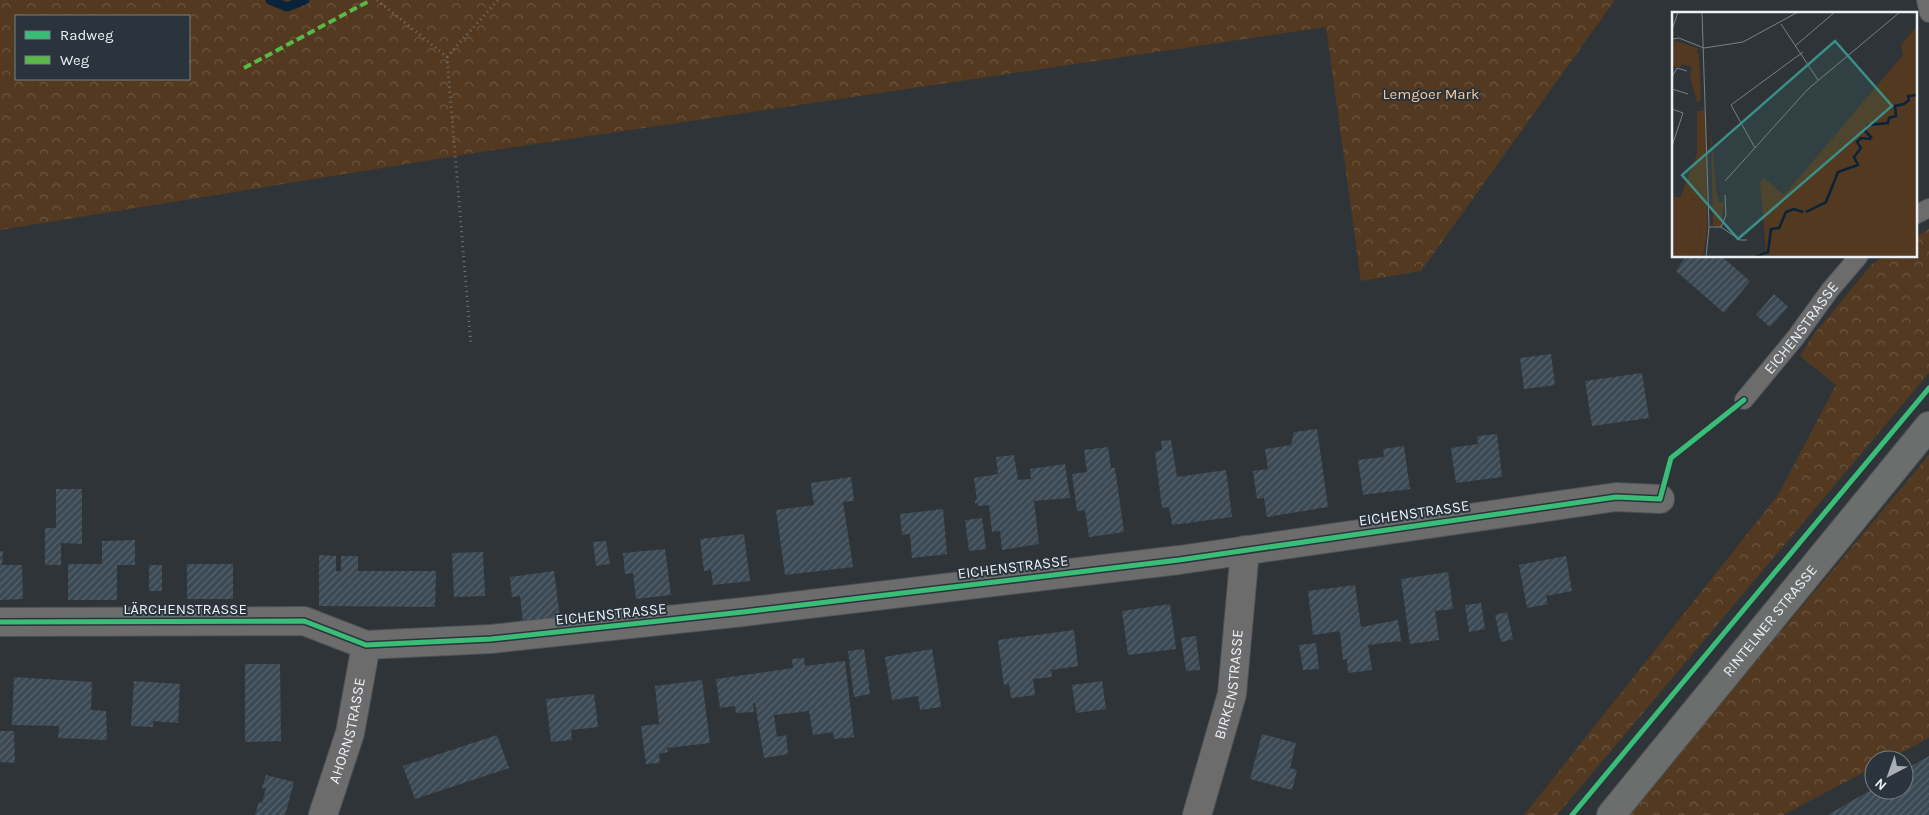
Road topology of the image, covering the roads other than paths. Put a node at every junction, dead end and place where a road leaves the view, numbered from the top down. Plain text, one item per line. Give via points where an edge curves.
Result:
1 (1926, 0) edge
2 (1929, 13) edge
3 (1929, 208) edge
4 (1916, 214) edge
5 (1857, 258) edge
6 (1744, 400) dead end
7 (1929, 426) edge
8 (1660, 499) dead end
9 (1245, 550) junction
10 (0, 622) edge
11 (366, 645) junction
12 (323, 815) edge
13 (1197, 815) edge
14 (1611, 815) edge

1 - 2 lane
3 - 4 lane
5 - 6 lane, EICHENSTRASSE
7 - 14 main road, RINTELNER STRASSE
8 - 9 street, EICHENSTRASSE via 1616,497
9 - 11 street, EICHENSTRASSE via 491,640
9 - 13 street, BIRKENSTRASSE via 1232,694
10 - 11 street, LÄRCHENSTRASSE via 304,621
11 - 12 street, AHORNSTRASSE via 350,732

